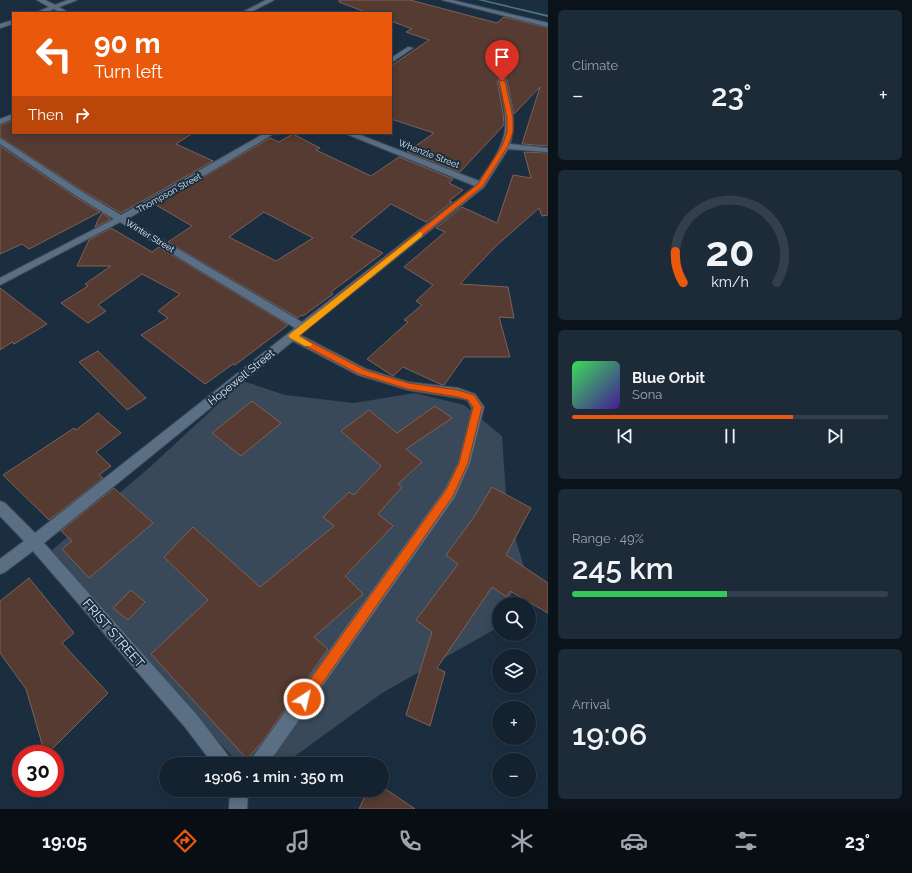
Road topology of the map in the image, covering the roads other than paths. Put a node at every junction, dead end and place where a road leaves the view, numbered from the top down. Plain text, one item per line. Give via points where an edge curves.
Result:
1 (40, 0) edge
2 (74, 0) edge
3 (271, 0) edge
4 (445, 0) edge
5 (54, 8) junction
6 (41, 12) edge
7 (64, 12) edge
8 (246, 12) edge
9 (12, 22) edge
10 (548, 25) edge
11 (0, 26) edge
12 (410, 48) dead end
13 (392, 60) edge
14 (502, 81) dead end
15 (12, 116) edge
16 (0, 122) edge
17 (269, 134) edge
18 (351, 134) edge
19 (0, 140) edge
20 (505, 146) junction
21 (548, 150) edge
22 (481, 185) junction
23 (121, 219) junction
24 (0, 282) edge
25 (303, 328) junction
26 (292, 336) junction
27 (0, 507) edge
28 (34, 542) junction
29 (0, 567) edge
30 (219, 757) edge
31 (263, 757) edge
32 (239, 797) edge
33 (238, 809) edge

1 - 5 street
2 - 5 street
3 - 8 street
4 - 10 street
5 - 6 street
5 - 7 street
9 - 11 street
12 - 13 street
14 - 20 street, Hopewell Street via 510,118 510,132
15 - 16 street
17 - 23 street, Thompson Street
18 - 22 street, Whenzle Street
19 - 23 street, Winter Street
20 - 21 street
20 - 22 street, Hopewell Street
22 - 25 street, Hopewell Street
23 - 24 street, Thompson Street
23 - 25 street, Winter Street
25 - 26 street, Hopewell Street
26 - 28 street, Hopewell Street
26 - 31 street via 362,372 408,386 458,393 471,397 478,407 464,463 450,493
27 - 28 street, FRIST STREET
28 - 29 street, Hopewell Street
28 - 30 street, FRIST STREET via 191,721
32 - 33 street

